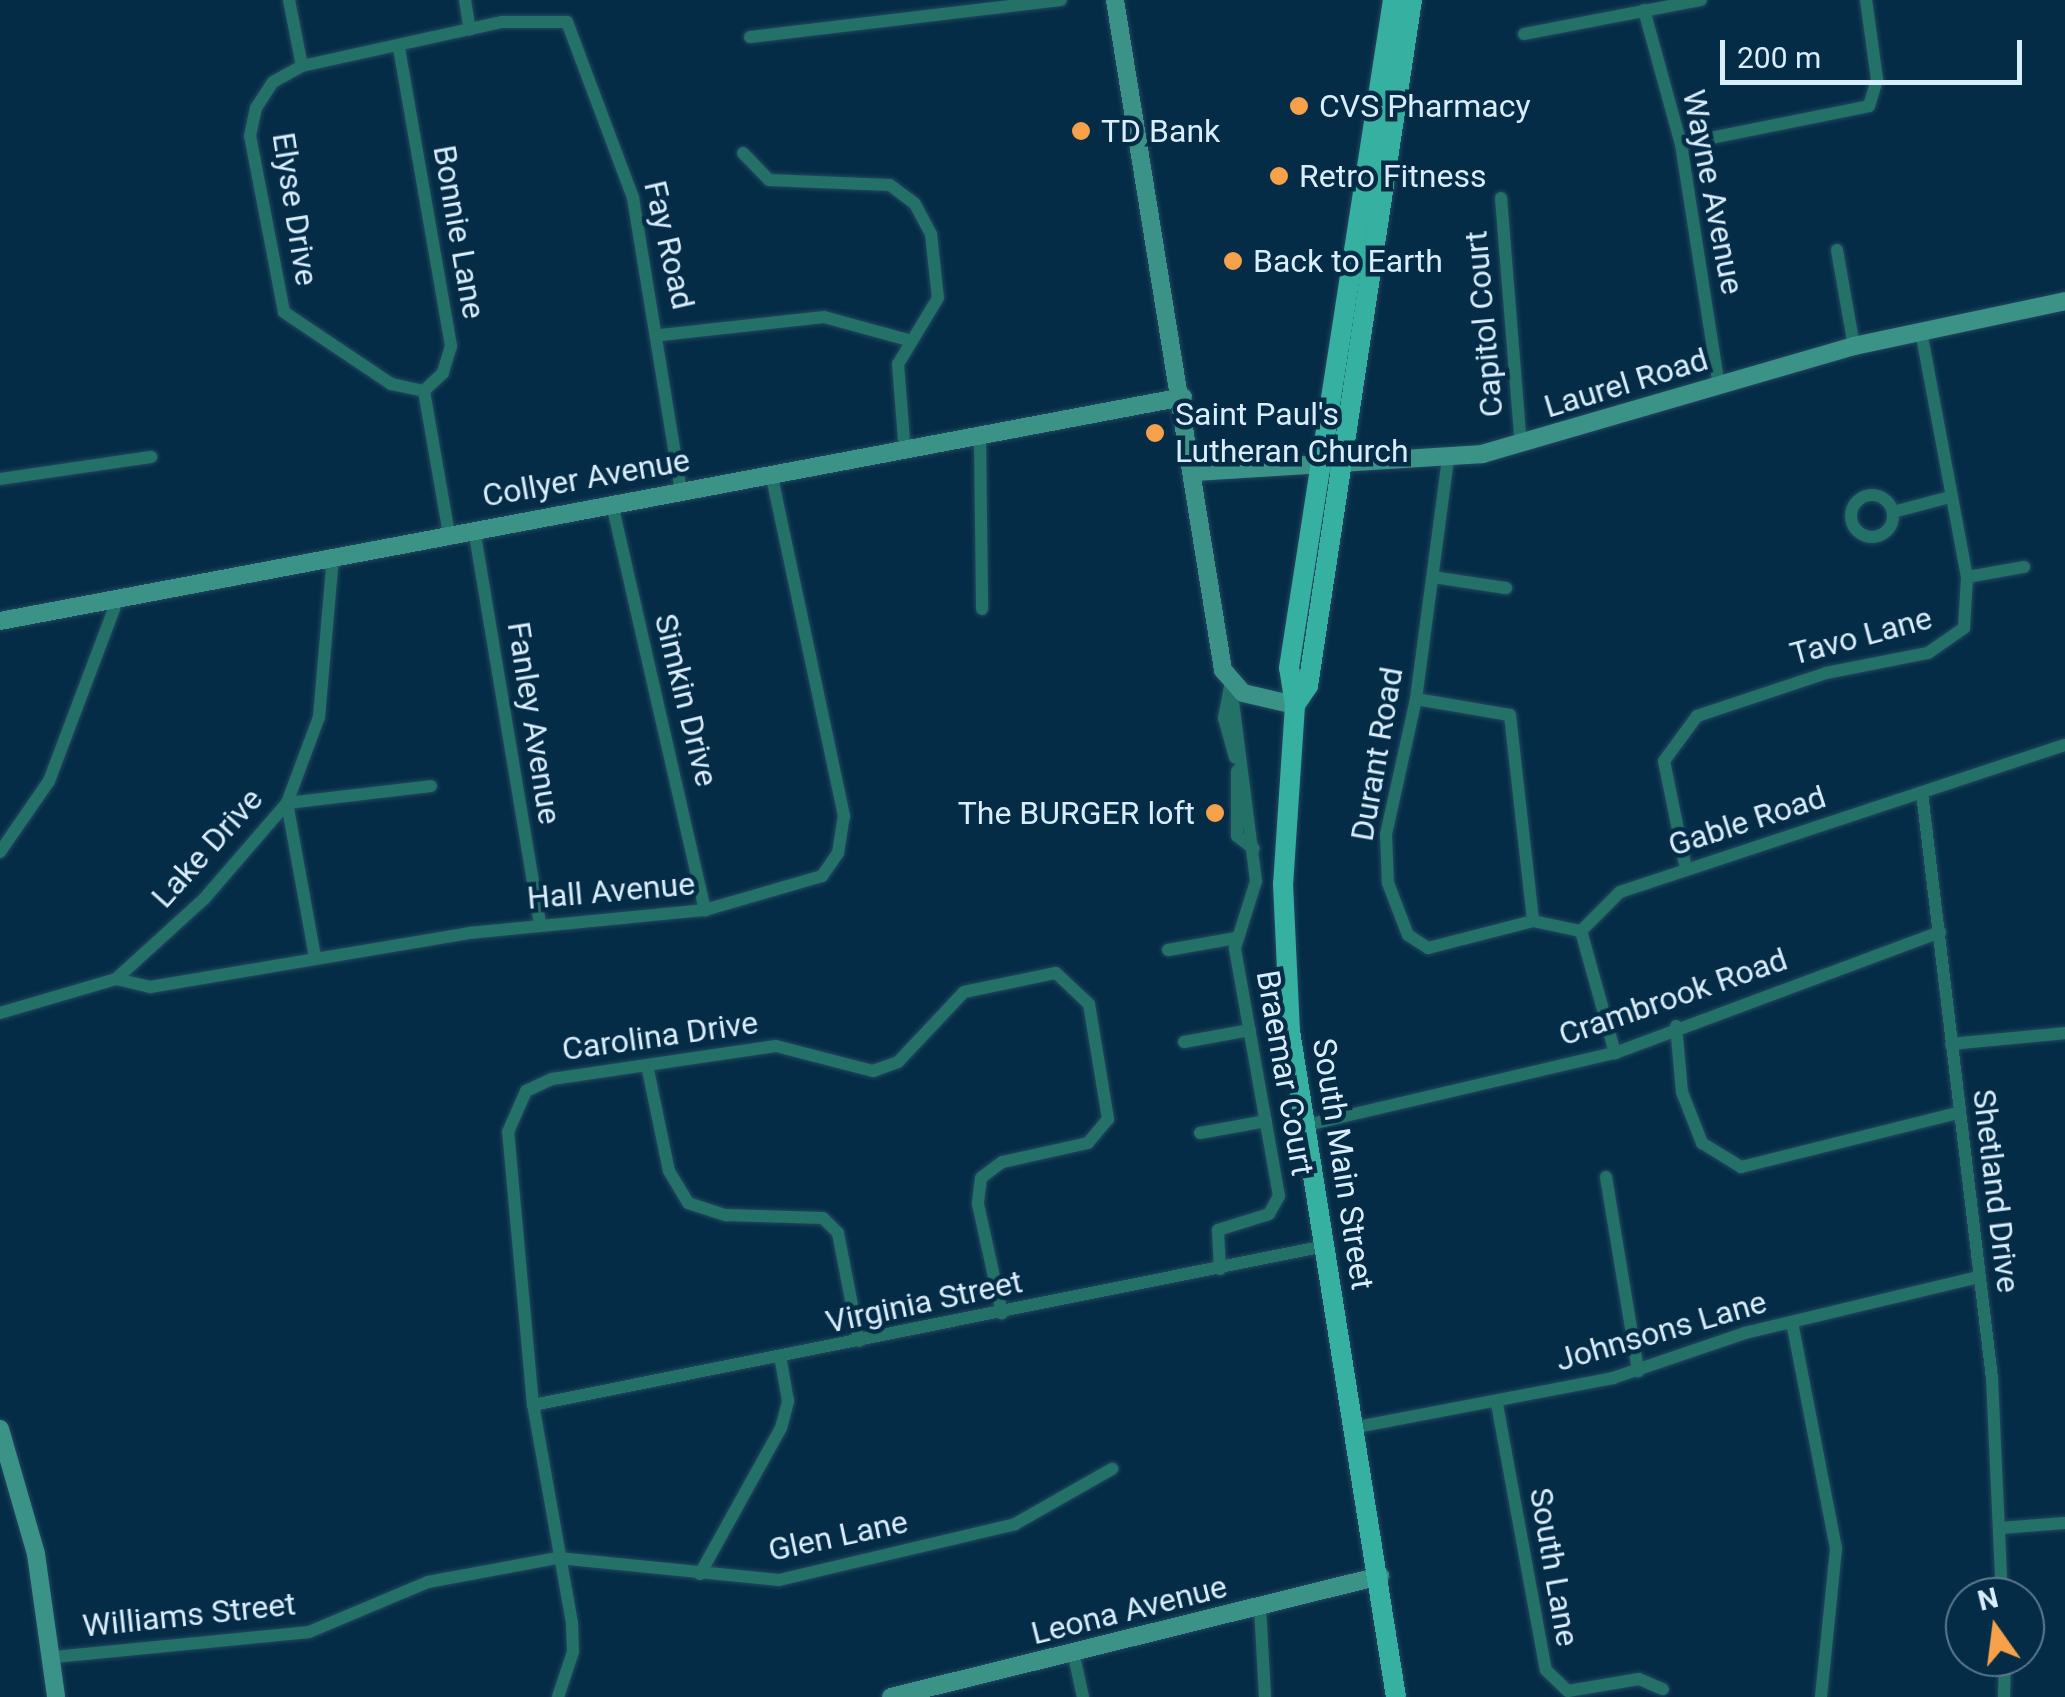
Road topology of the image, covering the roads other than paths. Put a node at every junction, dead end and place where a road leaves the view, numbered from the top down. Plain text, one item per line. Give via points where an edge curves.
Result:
1 (289, 0) edge
2 (465, 0) edge
3 (1061, 0) edge
4 (1115, 0) edge
5 (1394, 0) edge
6 (1412, 0) edge
7 (1701, 0) edge
8 (1866, 0) edge
9 (1644, 10) junction
10 (470, 30) junction
11 (1524, 34) dead end
12 (750, 37) dead end
13 (399, 48) junction
14 (302, 66) junction
15 (1681, 144) junction
16 (742, 153) dead end
17 (1501, 198) dead end
18 (1837, 250) dead end
19 (2065, 301) edge
20 (1921, 332) junction
21 (661, 334) junction
22 (912, 341) junction
23 (1854, 346) junction
24 (1719, 386) junction
25 (424, 391) junction
26 (1183, 397) junction
27 (980, 438) junction
28 (1521, 445) junction
29 (905, 452) junction
30 (152, 457) dead end
31 (1448, 458) junction
32 (1344, 463) junction
33 (1320, 464) junction
34 (1196, 472) junction
35 (772, 477) junction
36 (0, 479) edge
37 (681, 490) junction
38 (1946, 498) junction
39 (612, 504) junction
40 (1893, 512) dead end
41 (474, 529) junction
42 (449, 534) junction
43 (332, 558) junction
44 (2024, 567) dead end
45 (1433, 577) junction
46 (1967, 577) junction
47 (1506, 588) dead end
48 (118, 598) junction
49 (982, 609) dead end
50 (0, 621) edge
51 (1231, 685) junction
52 (1416, 699) junction
53 (1295, 705) junction
54 (2065, 744) edge
55 (431, 786) dead end
56 (1922, 793) junction
57 (287, 803) junction
58 (0, 852) edge
59 (1686, 868) junction
60 (706, 910) junction
61 (1533, 921) junction
62 (540, 925) junction
63 (1581, 931) junction
64 (1940, 932) junction
65 (1236, 938) junction
66 (1168, 950) dead end
67 (316, 957) junction
68 (116, 979) junction
69 (0, 1013) edge
70 (1676, 1026) junction
71 (1250, 1030) junction
72 (2065, 1032) edge
73 (1184, 1042) dead end
74 (1951, 1044) junction
75 (1615, 1053) junction
76 (647, 1065) junction
77 (1957, 1114) junction
78 (1266, 1121) junction
79 (1304, 1126) junction
80 (1200, 1133) dead end
81 (1606, 1177) dead end
82 (1325, 1246) junction
83 (1220, 1268) junction
84 (1978, 1276) junction
85 (1002, 1313) junction
86 (1792, 1322) junction
87 (859, 1341) junction
88 (781, 1362) junction
89 (1638, 1371) junction
90 (1497, 1404) junction
91 (533, 1406) junction
92 (1357, 1427) junction
93 (0, 1429) edge
94 (1112, 1469) dead end
95 (2065, 1523) edge
96 (2000, 1528) junction
97 (558, 1558) junction
98 (700, 1574) junction
99 (1380, 1576) junction
100 (2001, 1577) edge
101 (1260, 1607) junction
102 (54, 1656) junction
103 (1074, 1656) junction
104 (1664, 1689) dead end
105 (56, 1697) edge
106 (558, 1697) edge
107 (891, 1697) edge
108 (1082, 1697) edge
109 (1265, 1697) edge
110 (1396, 1697) edge
111 (1822, 1697) edge

1 - 14 street
2 - 10 street
3 - 12 street
4 - 26 street
5 - 33 main road
6 - 32 main road
7 - 9 street
8 - 15 street via 1877,79 1868,106
9 - 11 street
9 - 15 street, Wayne Avenue
10 - 13 street
10 - 21 street, Fay Road via 544,16 567,22 633,198
13 - 14 street
13 - 25 street, Bonnie Lane via 451,346 443,374
14 - 25 street, Elyse Drive via 273,82 250,136 284,312 391,384
15 - 24 street, Wayne Avenue
16 - 22 street via 768,180 890,185 916,204 938,282 930,322
17 - 28 street, Capitol Court
18 - 23 street
19 - 20 street, Laurel Road
20 - 23 street, Laurel Road
20 - 38 street, Tavo Lane
21 - 22 street via 824,317
21 - 37 street, Fay Road
22 - 29 street via 894,390
23 - 24 street, Laurel Road
24 - 28 street, Laurel Road
25 - 42 street
26 - 27 street, Collyer Avenue
26 - 34 street
27 - 29 street, Collyer Avenue
27 - 49 street
28 - 31 street, Laurel Road
29 - 35 street, Collyer Avenue
30 - 36 street
31 - 32 street, Laurel Road
31 - 45 street, Durant Road
32 - 33 street, Laurel Road
32 - 53 main road via 1308,686
33 - 34 street, Laurel Road
33 - 53 main road via 1287,683
34 - 51 street
35 - 37 street, Collyer Avenue
35 - 60 street, Hall Avenue via 844,816 838,854 822,876
37 - 39 street, Collyer Avenue
38 - 40 street
38 - 46 street, Tavo Lane
39 - 41 street, Collyer Avenue
39 - 60 street, Simkin Drive
41 - 42 street, Collyer Avenue
41 - 62 street, Fanley Avenue
42 - 43 street, Collyer Avenue
43 - 48 street, Collyer Avenue
43 - 57 street, Lake Drive via 319,717
44 - 46 street
45 - 47 street
45 - 52 street, Durant Road
46 - 59 street, Tavo Lane via 1967,617 1951,642 1739,698 1676,736 1665,788
48 - 50 street, Collyer Avenue
48 - 58 street via 49,780
51 - 53 street
51 - 65 street, Braemar Court via 1224,718 1254,850 1255,894
52 - 61 street via 1510,715
52 - 61 street, Durant Road via 1386,834 1388,883 1408,936 1449,948
53 - 79 main road, South Main Street via 1284,921
54 - 56 street, Gable Road
55 - 57 street
56 - 59 street, Gable Road
56 - 64 street, Shetland Drive
57 - 67 street
57 - 68 street, Lake Drive via 204,899
59 - 63 street, Gable Road via 1620,892
60 - 62 street, Hall Avenue
61 - 63 street, Durant Road
62 - 67 street, Hall Avenue
63 - 75 street
64 - 70 street, Crambrook Road
64 - 74 street, Shetland Drive
65 - 66 street
65 - 71 street, Braemar Court
67 - 68 street, Hall Avenue via 150,987
68 - 69 street, Hall Avenue
70 - 75 street, Crambrook Road
70 - 77 street via 1691,1120 1718,1159 1741,1167
71 - 73 street
71 - 78 street, Braemar Court
72 - 74 street
74 - 77 street, Shetland Drive
75 - 79 street, Crambrook Road
76 - 85 street, Carolina Drive via 776,1046 873,1071 898,1062 964,992 1030,973 1076,985 1089,1004 1106,1124 1088,1143 1002,1162 981,1178 978,1204
76 - 87 street via 669,1171 688,1202 726,1216 823,1218 838,1232
76 - 91 street, Carolina Drive via 552,1079 512,1110
77 - 84 street, Shetland Drive
78 - 80 street
78 - 83 street, Braemar Court via 1278,1204 1218,1230
79 - 82 main road, South Main Street
81 - 89 street
82 - 83 street, Virginia Street
82 - 92 main road, South Main Street
83 - 85 street, Virginia Street
84 - 86 street, Johnsons Lane
84 - 96 street, Shetland Drive
85 - 87 street, Virginia Street
86 - 89 street, Johnsons Lane
86 - 111 street via 1836,1549
87 - 88 street, Virginia Street
88 - 91 street, Virginia Street
88 - 98 street via 788,1401 781,1428
89 - 90 street, Johnsons Lane
90 - 92 street, Johnsons Lane
90 - 104 street, South Lane via 1546,1670 1568,1691 1639,1679
91 - 97 street, Carolina Drive
92 - 99 main road, South Main Street
93 - 102 street
94 - 98 street, Glen Lane via 1015,1524 780,1580
95 - 96 street
96 - 100 street, Shetland Drive
97 - 98 street, Glen Lane
97 - 102 street, Williams Street via 428,1582 309,1632
97 - 106 street, Carolina Drive via 573,1652
99 - 101 street, Leona Avenue
99 - 110 main road, South Main Street
101 - 103 street, Leona Avenue
101 - 109 street
102 - 105 street
103 - 107 street, Leona Avenue
103 - 108 street

